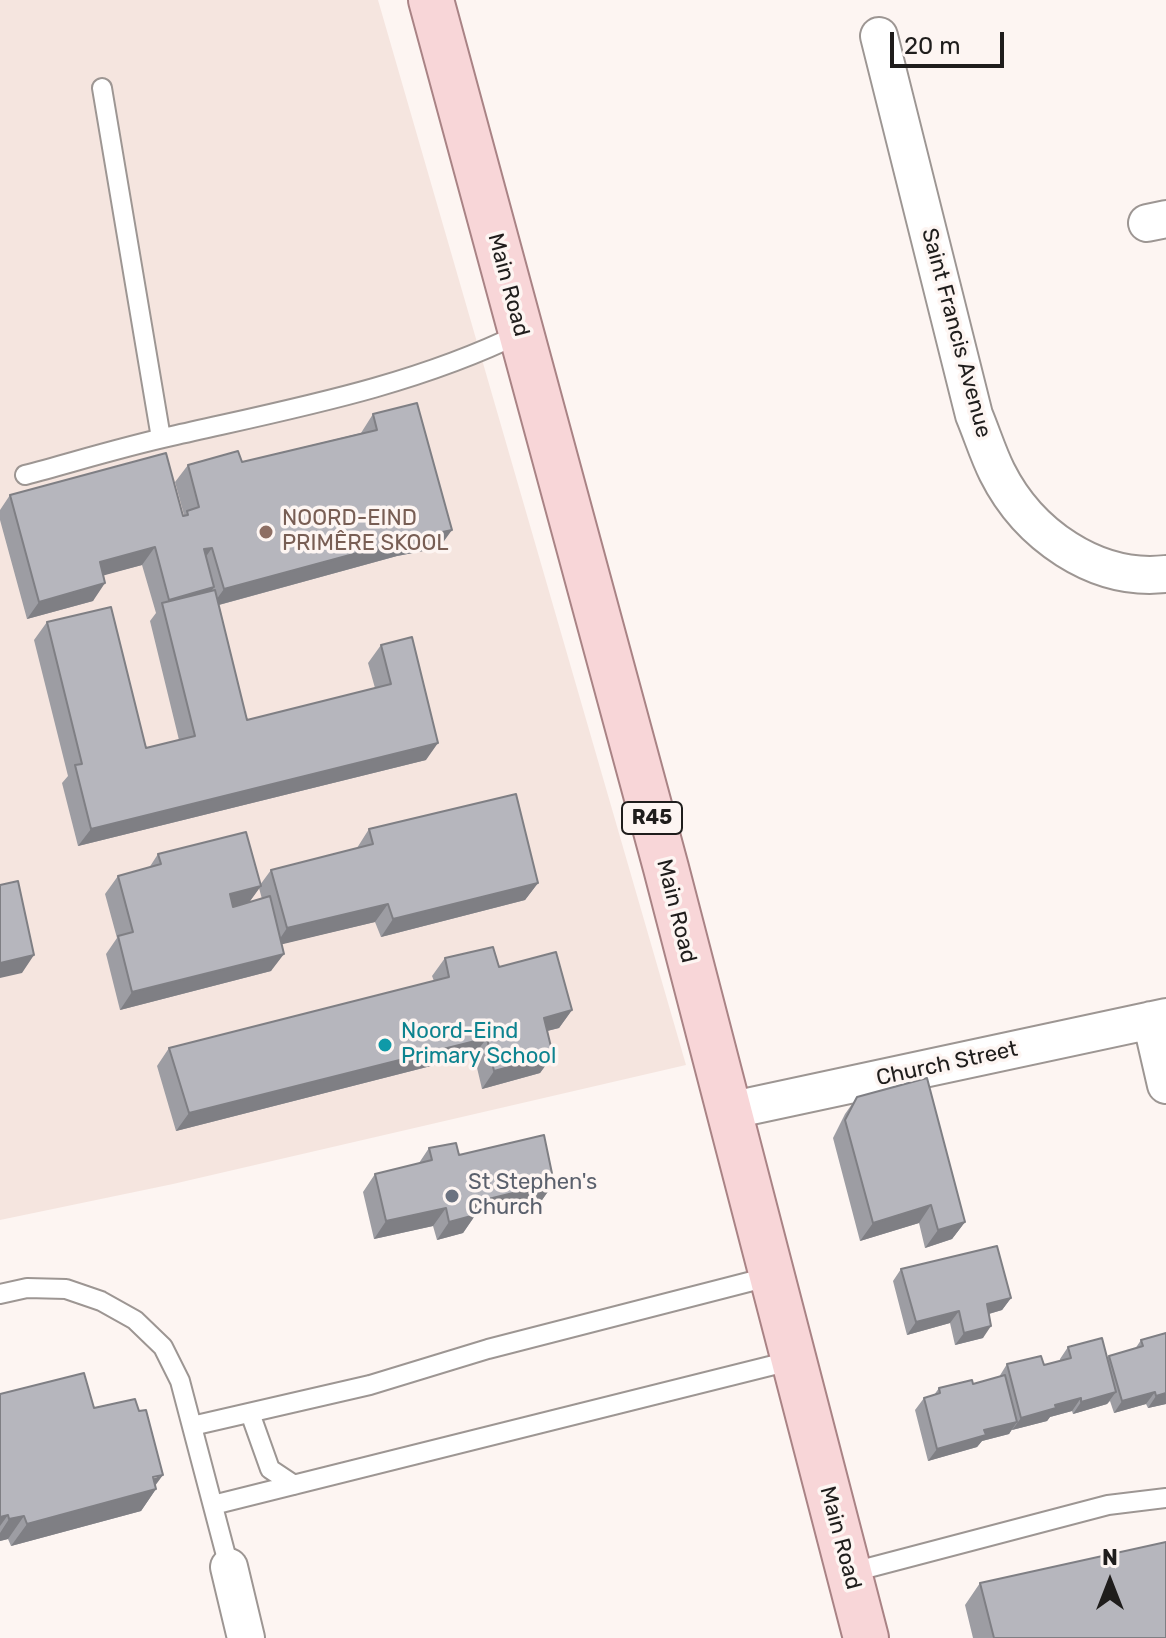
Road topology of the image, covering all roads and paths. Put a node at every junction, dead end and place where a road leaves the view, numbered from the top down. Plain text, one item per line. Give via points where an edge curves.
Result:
1 (431, 0) edge
2 (879, 36) dead end
3 (102, 88) dead end
4 (521, 333) junction
5 (161, 438) junction
6 (25, 475) dead end
7 (1166, 574) edge
8 (1159, 1018) edge
9 (1166, 1085) edge
10 (728, 1111) junction
11 (772, 1276) junction
12 (0, 1294) edge
13 (794, 1360) junction
14 (250, 1413) junction
15 (192, 1426) junction
16 (294, 1485) junction
17 (1166, 1498) edge
18 (213, 1505) junction
19 (229, 1567) joint
20 (849, 1573) junction
21 (246, 1638) edge
22 (866, 1638) edge

1 - 4 main road, Main Road / R45
2 - 7 street, Saint Francis Avenue via 974,415 997,473 1027,518 1068,551 1103,568
3 - 5 lane
4 - 5 lane via 400,381
4 - 10 main road, Main Road / R45
5 - 6 lane
8 - 9 street
8 - 10 street, Church Street
10 - 11 main road, Main Road / R45
11 - 13 main road, Main Road / R45
11 - 14 lane
12 - 15 lane via 66,1289 135,1320 163,1347 180,1381
13 - 16 lane
13 - 20 main road, Main Road / R45
14 - 15 lane
14 - 16 lane via 270,1469
15 - 18 lane
16 - 18 lane
17 - 20 lane via 1108,1505
18 - 19 lane
19 - 21 street
20 - 22 main road, Main Road / R45

